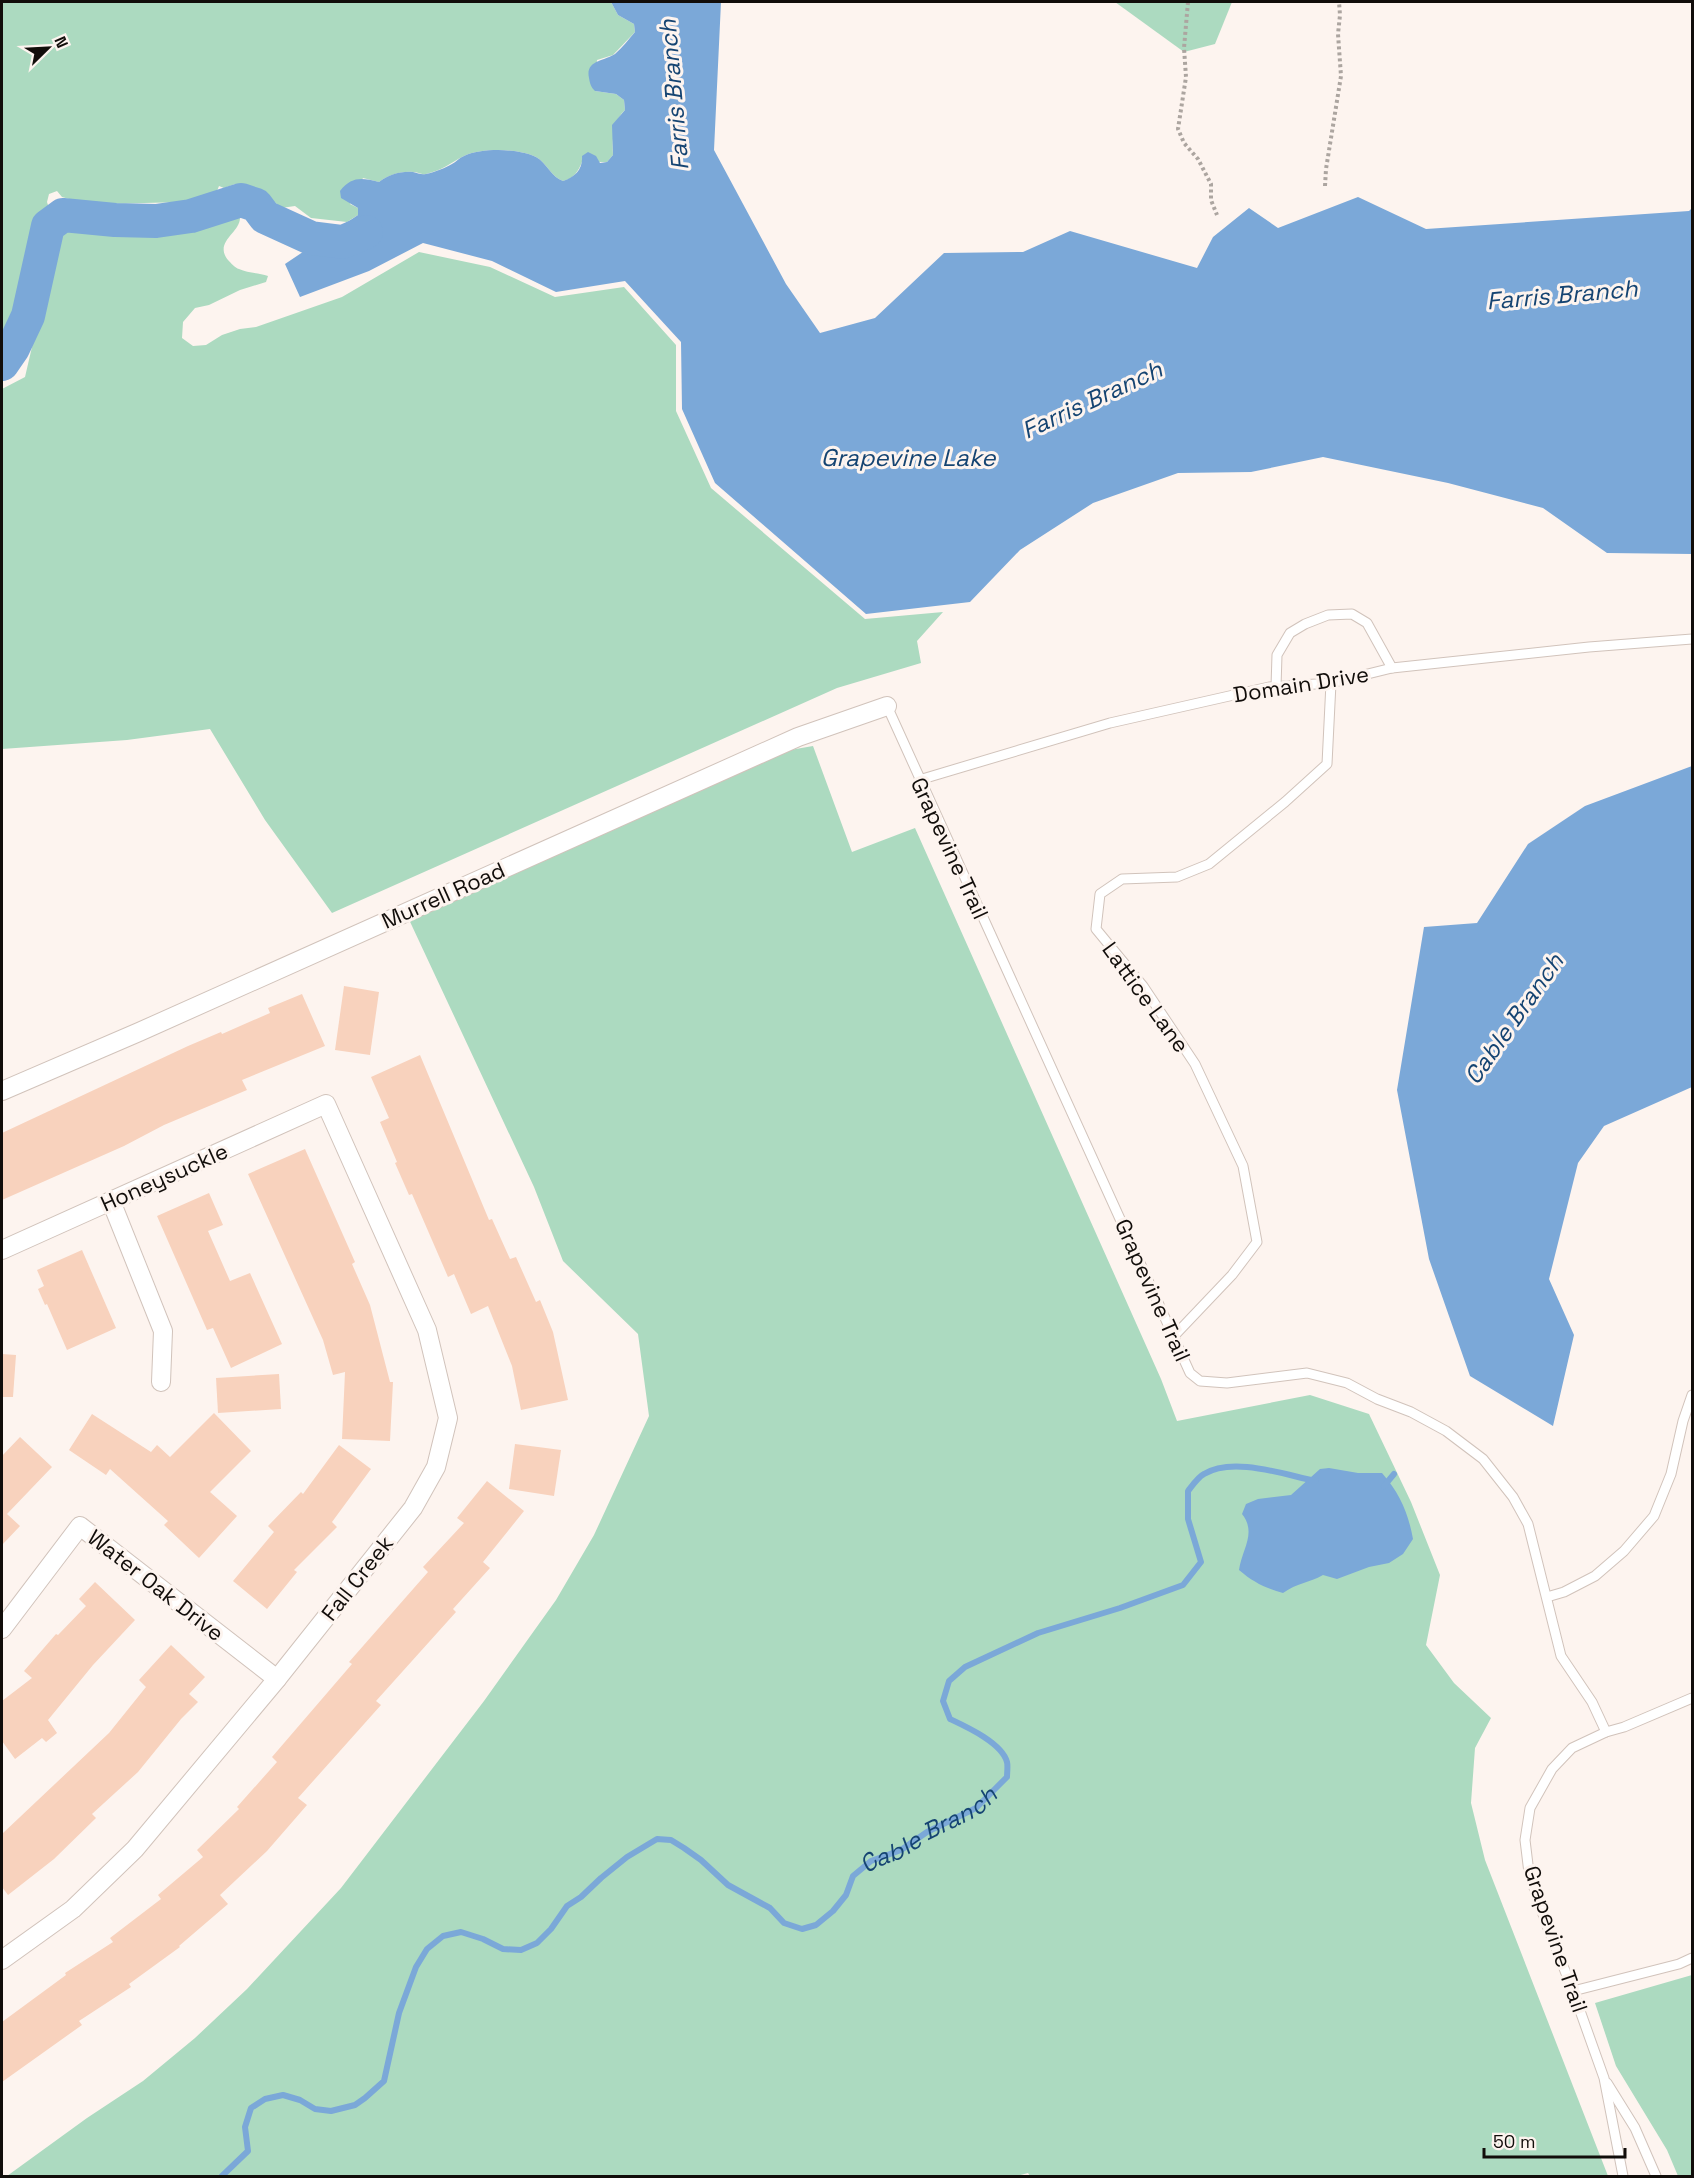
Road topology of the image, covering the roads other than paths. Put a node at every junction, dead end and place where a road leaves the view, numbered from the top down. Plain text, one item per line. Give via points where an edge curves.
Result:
1 (1692, 639) edge
2 (1392, 668) junction
3 (1331, 683) junction
4 (1276, 687) junction
5 (887, 706) joint
6 (919, 780) junction
7 (2, 1091) edge
8 (327, 1104) joint
9 (111, 1201) junction
10 (2, 1250) edge
11 (1174, 1336) junction
12 (161, 1382) dead end
13 (1692, 1395) edge
14 (1547, 1597) junction
15 (2, 1629) edge
16 (277, 1679) junction
17 (1692, 1698) edge
18 (1606, 1732) junction
19 (1692, 1958) edge
20 (2, 1960) edge
21 (1573, 1991) junction
22 (1604, 2078) junction
23 (1623, 2176) edge
24 (1656, 2176) edge

1 - 2 lane, Domain Drive
2 - 3 lane, Domain Drive
2 - 4 lane via 1367,623 1352,614 1328,615 1290,633 1277,655
3 - 4 lane, Domain Drive
3 - 11 lane, Lattice Lane via 1327,764 1209,864 1177,877 1122,879 1100,894 1096,929 1143,986 1196,1064 1244,1166 1252,1209 1257,1242 1232,1275
4 - 6 lane, Domain Drive via 1110,723
5 - 6 lane, Grapevine Trail
5 - 7 street, Murrell Road via 798,737
6 - 11 lane, Grapevine Trail
8 - 9 street, Honeysuckle
8 - 16 street, Fall Creek via 427,1330 448,1418 436,1467 413,1508
9 - 10 street, Honeysuckle
9 - 12 street via 163,1331
11 - 14 lane, Grapevine Trail via 1190,1373 1200,1381 1227,1383 1307,1373 1347,1383 1446,1431 1484,1460 1513,1497 1528,1524
13 - 14 lane via 1671,1474 1654,1516 1624,1551 1595,1576
14 - 18 lane, Grapevine Trail via 1560,1656 1592,1702
15 - 16 street, Water Oak Drive via 80,1526
16 - 20 street, Fall Creek via 135,1849 73,1910
17 - 18 lane, Grapevine Trail
18 - 21 lane, Grapevine Trail via 1572,1748 1552,1769 1530,1808 1525,1840 1529,1873
19 - 21 lane via 1679,1965
21 - 22 lane, Grapevine Trail
22 - 23 lane, Grapevine Trail
22 - 24 lane via 1635,2128

